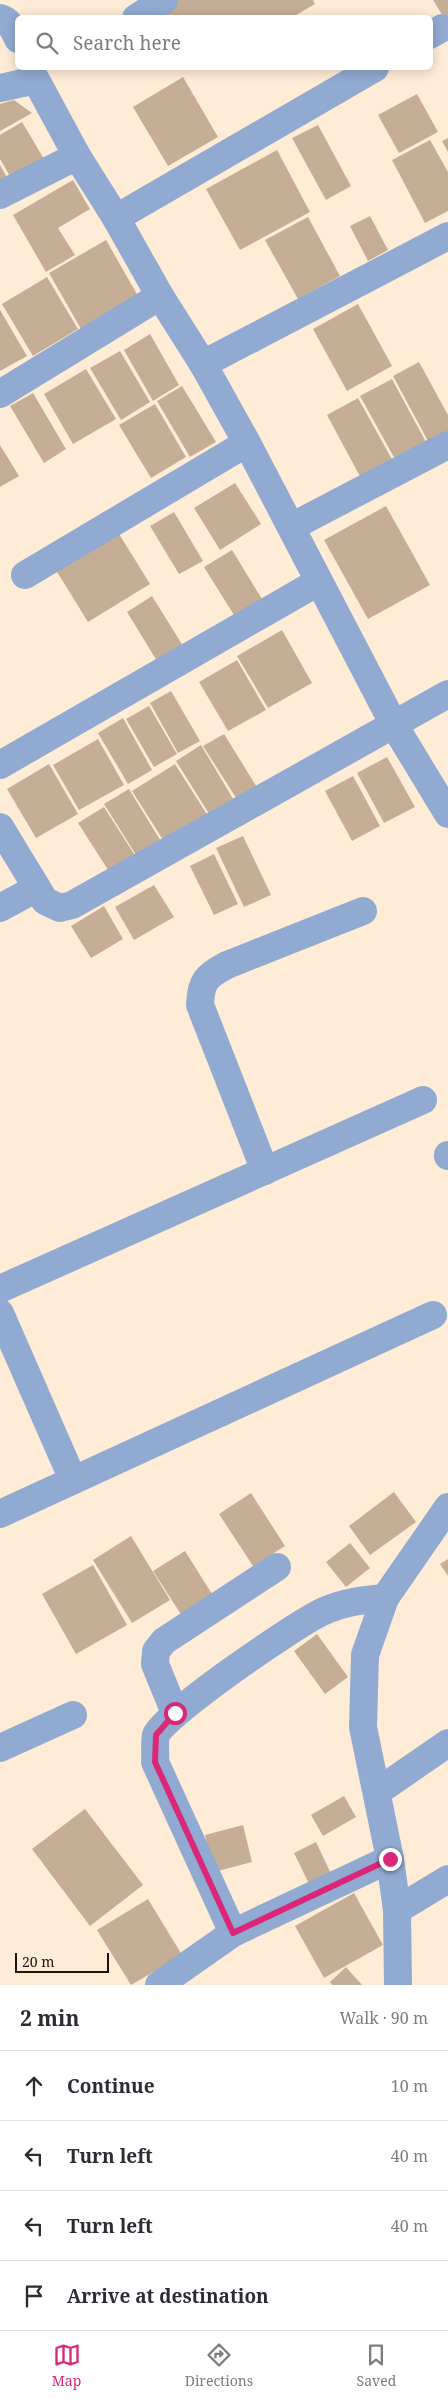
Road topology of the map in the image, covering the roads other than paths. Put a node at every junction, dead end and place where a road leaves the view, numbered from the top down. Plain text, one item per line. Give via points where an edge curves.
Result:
1 (164, 0) edge
2 (141, 15) edge
3 (0, 18) edge
4 (15, 34) edge
5 (372, 70) edge
6 (41, 72) edge
7 (0, 88) edge
8 (77, 156) junction
9 (0, 195) edge
10 (116, 218) junction
11 (448, 236) edge
12 (160, 296) junction
13 (203, 364) junction
14 (0, 394) edge
15 (247, 444) junction
16 (448, 445) edge
17 (291, 527) junction
18 (25, 576) dead end
19 (318, 582) junction
20 (448, 694) edge
21 (394, 725) junction
22 (0, 765) edge
23 (448, 814) edge
24 (0, 827) edge
25 (37, 888) junction
26 (0, 908) edge
27 (363, 911) dead end
28 (423, 1100) dead end
29 (265, 1171) junction
30 (0, 1289) edge
31 (0, 1313) edge
32 (433, 1315) dead end
33 (73, 1480) junction
34 (448, 1507) edge
35 (0, 1514) edge
36 (277, 1567) dead end
37 (385, 1598) junction
38 (175, 1713) junction
39 (73, 1715) dead end
40 (448, 1743) edge
41 (0, 1748) edge
42 (377, 1792) junction
43 (390, 1859) junction
44 (448, 1880) edge
45 (397, 1910) junction
46 (233, 1933) junction
47 (159, 1985) edge
48 (398, 1985) edge

1 - 2 street
3 - 4 street
5 - 10 street
6 - 7 street
6 - 8 street
8 - 9 street
8 - 10 street
10 - 12 street
11 - 13 street
12 - 13 street
12 - 14 street
13 - 15 street
15 - 17 street
15 - 18 street
16 - 17 street
17 - 19 street
19 - 21 street
19 - 22 street
20 - 21 street
21 - 23 street
21 - 25 street via 72,904 60,908 45,902
24 - 25 street
25 - 26 street
27 - 29 street via 227,964 211,973 201,987 200,1005
28 - 29 street
29 - 30 street
31 - 33 street
32 - 33 street
33 - 35 street
34 - 37 street
36 - 38 street via 164,1641 156,1651 155,1664
37 - 38 street via 352,1600 297,1625
37 - 42 street via 365,1655 363,1727
38 - 46 street via 156,1735 155,1762
39 - 41 street
40 - 42 street
42 - 43 street
43 - 45 street
43 - 46 street
44 - 45 street
45 - 48 street
46 - 47 street

